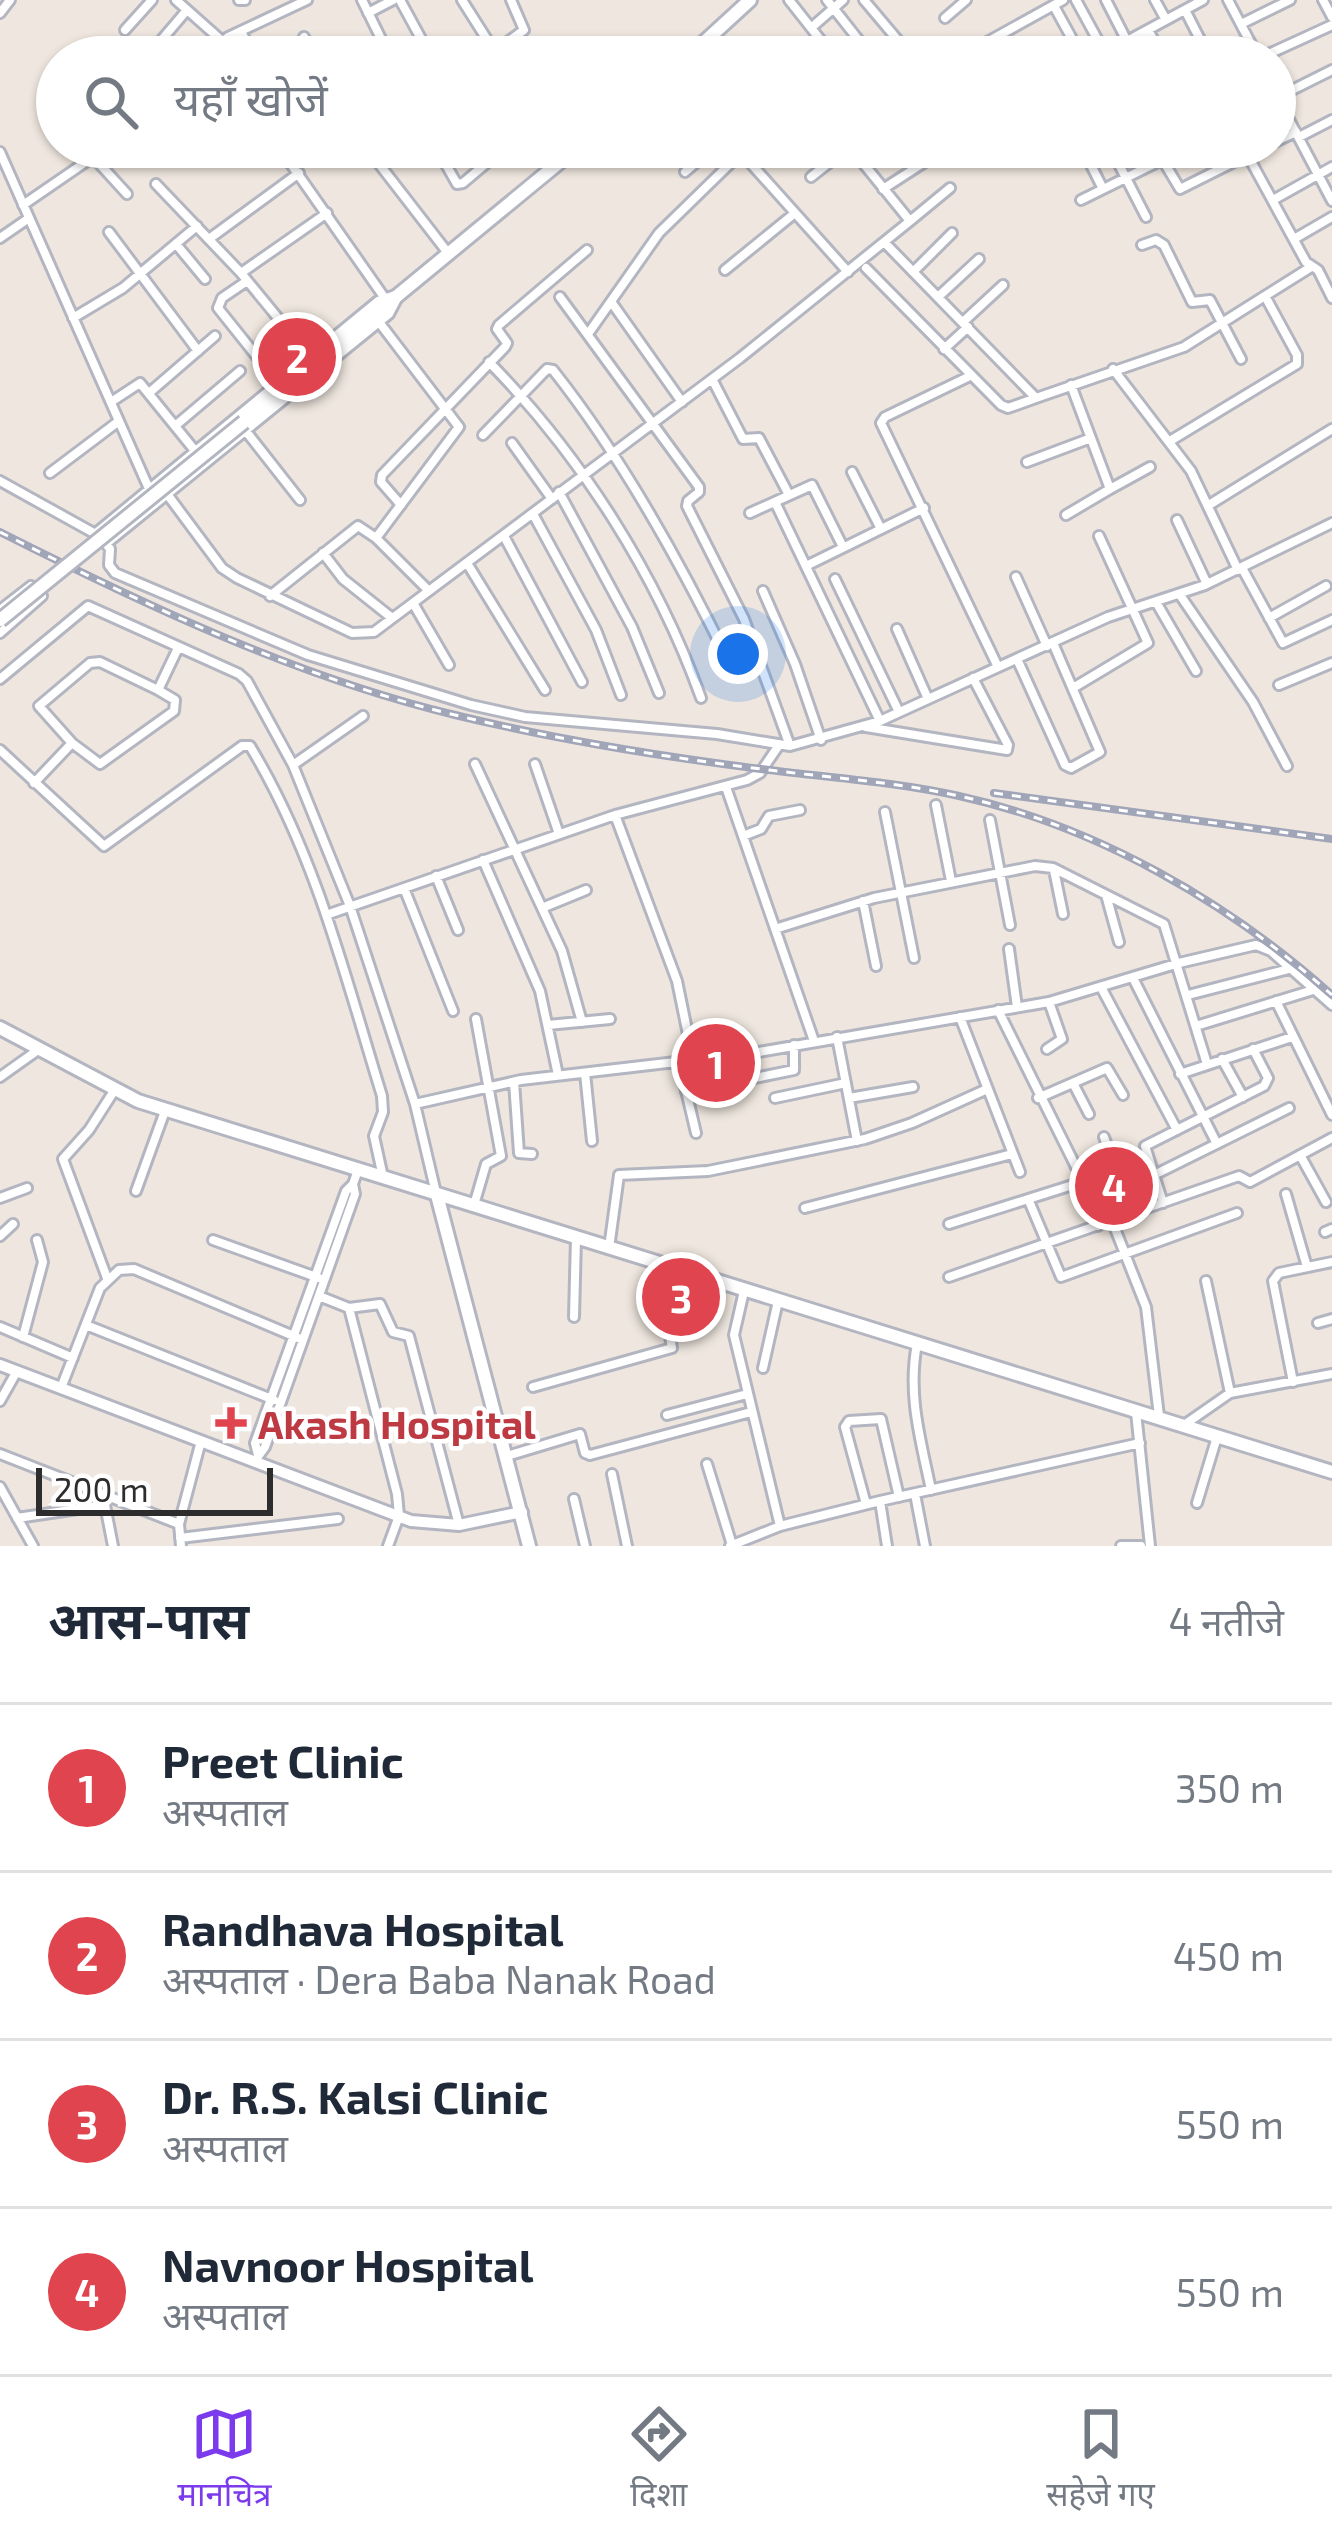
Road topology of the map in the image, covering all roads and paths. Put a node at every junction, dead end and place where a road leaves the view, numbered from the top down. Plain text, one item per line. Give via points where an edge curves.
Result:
1 (10, 0) edge
2 (152, 0) edge
3 (176, 0) edge
4 (308, 0) edge
5 (362, 0) edge
6 (396, 0) edge
7 (462, 0) edge
8 (512, 0) edge
9 (789, 0) edge
10 (843, 0) edge
11 (864, 0) edge
12 (884, 0) edge
13 (966, 0) edge
14 (1076, 0) edge
15 (1106, 0) edge
16 (1155, 0) edge
17 (1203, 0) edge
18 (1247, 0) edge
19 (1290, 0) edge
20 (1324, 0) edge
21 (746, 1) edge
22 (296, 3) edge
23 (1059, 3) edge
24 (830, 4) edge
25 (1230, 4) edge
26 (187, 10) junction
27 (872, 10) junction
28 (1185, 10) junction
29 (0, 13) edge
30 (368, 13) junction
31 (945, 18) dead end
32 (1166, 20) junction
33 (1332, 21) edge
34 (1240, 24) junction
35 (811, 28) junction
36 (1148, 30) junction
37 (125, 31) dead end
38 (241, 32) junction
39 (164, 36) edge
40 (216, 36) edge
41 (231, 36) edge
42 (243, 36) edge
43 (379, 36) edge
44 (418, 36) edge
45 (482, 36) edge
46 (517, 36) edge
47 (710, 36) edge
48 (818, 36) edge
49 (855, 36) edge
50 (894, 36) edge
51 (998, 36) edge
52 (1072, 36) edge
53 (1096, 36) edge
54 (1124, 36) edge
55 (1137, 36) edge
56 (1151, 36) edge
57 (1198, 36) edge
58 (1247, 36) edge
59 (1296, 39) edge
60 (1332, 70) edge
61 (1296, 87) edge
62 (1332, 120) edge
63 (1296, 131) edge
64 (1298, 135) junction
65 (0, 152) edge
66 (1332, 167) edge
67 (77, 168) edge
68 (103, 168) edge
69 (294, 168) edge
70 (382, 168) edge
71 (448, 168) edge
72 (481, 168) edge
73 (551, 168) edge
74 (690, 168) edge
75 (721, 168) edge
76 (754, 168) edge
77 (822, 168) edge
78 (866, 168) edge
79 (916, 168) edge
80 (1092, 168) edge
81 (1120, 168) edge
82 (1138, 168) edge
83 (1167, 168) edge
84 (1220, 168) edge
85 (1255, 168) edge
86 (685, 172) dead end
87 (298, 173) junction
88 (1318, 174) junction
89 (811, 177) dead end
90 (1125, 178) junction
91 (156, 184) dead end
92 (950, 188) dead end
93 (884, 189) junction
94 (1103, 189) junction
95 (127, 194) dead end
96 (1081, 200) dead end
97 (1273, 200) junction
98 (1332, 201) edge
99 (23, 205) junction
100 (327, 213) junction
101 (795, 213) junction
102 (1146, 217) dead end
103 (29, 218) junction
104 (1332, 218) edge
105 (910, 221) junction
106 (197, 226) junction
107 (109, 232) dead end
108 (952, 233) dead end
109 (0, 238) edge
110 (209, 239) junction
111 (1294, 239) junction
112 (884, 243) junction
113 (176, 244) junction
114 (1142, 245) dead end
115 (587, 250) dead end
116 (448, 254) junction
117 (979, 259) dead end
118 (1311, 267) junction
119 (866, 268) dead end
120 (725, 270) dead end
121 (848, 272) junction
122 (913, 272) junction
123 (141, 274) junction
124 (244, 277) junction
125 (205, 279) dead end
126 (1003, 285) dead end
127 (1265, 296) junction
128 (560, 297) dead end
129 (938, 297) junction
130 (390, 298) junction
131 (1332, 298) edge
132 (612, 303) junction
133 (74, 318) junction
134 (379, 322) junction
135 (1222, 322) junction
136 (965, 324) junction
137 (587, 334) junction
138 (215, 337) dead end
139 (944, 349) junction
140 (198, 351) junction
141 (310, 357) junction
142 (1241, 358) dead end
143 (489, 362) junction
144 (1113, 369) junction
145 (240, 370) dead end
146 (970, 376) junction
147 (712, 379) junction
148 (278, 383) junction
149 (1072, 385) junction
150 (149, 394) junction
151 (522, 396) junction
152 (1036, 398) junction
153 (111, 402) junction
154 (682, 402) junction
155 (445, 407) junction
156 (119, 421) junction
157 (653, 424) junction
158 (175, 426) junction
159 (1332, 429) edge
160 (245, 430) junction
161 (483, 435) dead end
162 (1091, 438) junction
163 (1170, 441) junction
164 (512, 443) dead end
165 (196, 452) junction
166 (612, 453) junction
167 (1027, 462) dead end
168 (1150, 467) dead end
169 (852, 472) dead end
170 (50, 473) dead end
171 (583, 475) junction
172 (0, 482) edge
173 (1109, 489) junction
174 (150, 490) junction
175 (167, 494) junction
176 (789, 495) junction
177 (555, 496) junction
178 (299, 500) dead end
179 (775, 502) junction
180 (156, 503) junction
181 (1209, 505) junction
182 (401, 506) junction
183 (924, 508) junction
184 (750, 513) dead end
185 (533, 514) junction
186 (1066, 515) dead end
187 (1178, 520) dead end
188 (1330, 527) edge
189 (881, 529) junction
190 (95, 534) junction
191 (504, 536) junction
192 (1099, 536) dead end
193 (376, 538) junction
194 (107, 543) junction
195 (843, 548) junction
196 (323, 553) junction
197 (467, 563) junction
198 (806, 566) junction
199 (1240, 569) junction
200 (1016, 577) dead end
201 (835, 579) dead end
202 (1207, 584) junction
203 (1326, 586) dead end
204 (429, 591) junction
205 (763, 591) dead end
206 (1180, 595) junction
207 (270, 596) junction
208 (1156, 602) junction
209 (413, 603) junction
210 (1134, 608) junction
211 (0, 610) edge
212 (392, 618) junction
213 (1269, 618) junction
214 (0, 620) edge
215 (1332, 620) edge
216 (897, 629) dead end
217 (0, 634) edge
218 (1050, 644) junction
219 (178, 648) junction
220 (1017, 659) junction
221 (728, 661) dead end
222 (1332, 663) edge
223 (449, 665) dead end
224 (998, 667) junction
225 (1196, 671) dead end
226 (973, 677) junction
227 (0, 679) edge
228 (582, 682) dead end
229 (1280, 686) dead end
230 (1072, 688) junction
231 (158, 690) junction
232 (545, 690) dead end
233 (659, 693) dead end
234 (622, 695) dead end
235 (701, 698) dead end
236 (928, 699) junction
237 (899, 712) junction
238 (363, 716) dead end
239 (880, 721) junction
240 (864, 727) junction
241 (821, 740) junction
242 (72, 743) junction
243 (785, 746) junction
244 (0, 750) edge
245 (475, 764) dead end
246 (535, 764) dead end
247 (293, 765) junction
248 (1287, 766) dead end
249 (34, 783) junction
250 (726, 788) junction
251 (936, 805) dead end
252 (800, 810) dead end
253 (885, 812) dead end
254 (615, 815) junction
255 (991, 820) dead end
256 (559, 834) junction
257 (743, 836) junction
258 (513, 850) junction
259 (483, 860) junction
260 (1053, 868) junction
261 (1000, 872) junction
262 (436, 876) junction
263 (951, 881) junction
264 (404, 887) junction
265 (586, 890) dead end
266 (901, 892) junction
267 (1106, 893) junction
268 (863, 901) junction
269 (350, 906) junction
270 (542, 908) junction
271 (328, 914) junction
272 (1063, 914) dead end
273 (1010, 926) dead end
274 (775, 929) junction
275 (458, 930) dead end
276 (1120, 942) dead end
277 (1010, 949) dead end
278 (914, 958) dead end
279 (1179, 963) junction
280 (876, 966) dead end
281 (1290, 968) junction
282 (1133, 978) junction
283 (1102, 989) junction
284 (1315, 989) junction
285 (1188, 995) junction
286 (1276, 1001) junction
287 (1049, 1002) junction
288 (1332, 1005) edge
289 (1017, 1007) junction
290 (998, 1010) junction
291 (453, 1011) dead end
292 (960, 1016) junction
293 (476, 1019) dead end
294 (610, 1019) dead end
295 (582, 1022) junction
296 (548, 1025) junction
297 (1196, 1026) junction
298 (0, 1028) edge
299 (837, 1037) junction
300 (1292, 1037) junction
301 (814, 1041) junction
302 (794, 1045) junction
303 (1047, 1049) dead end
304 (1253, 1049) junction
305 (38, 1050) junction
306 (693, 1059) junction
307 (1222, 1059) junction
308 (679, 1060) junction
309 (1207, 1064) junction
310 (586, 1072) junction
311 (1180, 1073) junction
312 (558, 1076) junction
313 (0, 1077) edge
314 (514, 1082) junction
315 (846, 1083) junction
316 (1072, 1083) junction
317 (913, 1087) dead end
318 (488, 1088) junction
319 (985, 1090) junction
320 (114, 1091) junction
321 (686, 1092) junction
322 (1123, 1095) dead end
323 (1243, 1097) junction
324 (775, 1098) dead end
325 (849, 1098) junction
326 (1038, 1098) junction
327 (415, 1104) junction
328 (1289, 1108) dead end
329 (165, 1109) junction
330 (1089, 1114) dead end
331 (1332, 1114) edge
332 (1203, 1117) junction
333 (1178, 1130) junction
334 (696, 1133) dead end
335 (1104, 1137) dead end
336 (1332, 1138) edge
337 (592, 1141) dead end
338 (857, 1141) junction
339 (1217, 1144) junction
340 (532, 1154) dead end
341 (1012, 1154) junction
342 (1300, 1155) junction
343 (1019, 1172) dead end
344 (1156, 1174) junction
345 (356, 1177) junction
346 (384, 1178) junction
347 (1082, 1182) junction
348 (27, 1188) dead end
349 (136, 1191) dead end
350 (1286, 1194) dead end
351 (436, 1195) junction
352 (0, 1198) edge
353 (1030, 1201) junction
354 (1326, 1202) dead end
355 (1163, 1203) junction
356 (474, 1207) junction
357 (806, 1208) dead end
358 (1237, 1213) dead end
359 (1131, 1214) junction
360 (1112, 1222) junction
361 (13, 1224) dead end
362 (949, 1224) dead end
363 (1098, 1226) junction
364 (0, 1236) edge
365 (577, 1238) junction
366 (37, 1240) dead end
367 (213, 1240) dead end
368 (1046, 1246) junction
369 (608, 1249) junction
370 (1126, 1253) junction
371 (1332, 1262) edge
372 (667, 1267) junction
373 (1307, 1267) junction
374 (949, 1277) dead end
375 (107, 1278) junction
376 (320, 1279) junction
377 (1206, 1281) dead end
378 (744, 1291) junction
379 (319, 1296) junction
380 (778, 1301) junction
381 (349, 1308) junction
382 (574, 1317) dead end
383 (1332, 1319) edge
384 (1318, 1323) dead end
385 (86, 1325) junction
386 (0, 1327) edge
387 (23, 1336) junction
388 (299, 1339) junction
389 (917, 1344) junction
390 (73, 1358) junction
391 (0, 1365) edge
392 (763, 1368) dead end
393 (17, 1372) junction
394 (1332, 1374) edge
395 (1293, 1382) junction
396 (62, 1388) junction
397 (533, 1388) dead end
398 (1230, 1393) junction
399 (747, 1394) junction
400 (0, 1401) edge
401 (276, 1401) junction
402 (751, 1412) junction
403 (1136, 1412) junction
404 (668, 1415) dead end
405 (1160, 1418) junction
406 (1183, 1426) junction
407 (1217, 1437) junction
408 (201, 1441) junction
409 (1139, 1444) junction
410 (0, 1454) edge
411 (507, 1456) junction
412 (257, 1458) junction
413 (707, 1464) dead end
414 (1332, 1472) edge
415 (612, 1474) dead end
416 (0, 1487) edge
417 (932, 1490) junction
418 (915, 1494) junction
419 (899, 1497) junction
420 (574, 1499) dead end
421 (104, 1500) junction
422 (880, 1501) junction
423 (1197, 1503) dead end
424 (866, 1504) junction
425 (522, 1512) junction
426 (398, 1516) junction
427 (17, 1518) junction
428 (338, 1519) dead end
429 (178, 1524) junction
430 (459, 1526) junction
431 (780, 1526) junction
432 (181, 1542) edge
433 (33, 1546) edge
434 (113, 1546) edge
435 (388, 1546) edge
436 (530, 1546) edge
437 (585, 1546) edge
438 (628, 1546) edge
439 (731, 1546) edge
440 (887, 1546) edge
441 (925, 1546) edge
442 (1121, 1546) edge
443 (1141, 1546) edge
444 (1150, 1546) edge

1 - 29 street
2 - 37 street
3 - 26 street
4 - 22 street
5 - 30 street
6 - 30 street
6 - 44 street
7 - 45 street
8 - 46 street via 524,30
9 - 35 street
10 - 24 street
11 - 27 street
12 - 27 street
13 - 31 street
14 - 53 street
15 - 54 street
16 - 32 street
17 - 28 street
18 - 25 street
19 - 34 street
20 - 33 street
21 - 47 main road
22 - 38 street
23 - 51 street
23 - 52 street
24 - 35 street
24 - 49 street
25 - 34 street
26 - 39 street
26 - 40 street
27 - 50 street
28 - 32 street
28 - 57 street
30 - 43 street
32 - 36 street
33 - 59 street
34 - 58 street
35 - 48 street
36 - 55 street
36 - 56 street
38 - 41 street
38 - 42 street
60 - 61 street
62 - 64 street
63 - 64 street
64 - 88 street
65 - 99 street
66 - 88 street
67 - 99 street
68 - 95 street
69 - 87 street
70 - 116 street
71 - 72 street via 457,184
73 - 116 main road
74 - 86 street
75 - 132 street via 659,233
76 - 101 street
77 - 89 street
78 - 93 street
79 - 93 street
80 - 94 street
81 - 90 street
82 - 90 street
83 - 84 street via 1180,189
85 - 97 street
87 - 100 street
87 - 110 street
88 - 97 street
88 - 98 street
90 - 94 street
90 - 102 street
91 - 106 street
92 - 105 street
93 - 105 street
94 - 96 street
97 - 111 street
99 - 103 street
100 - 124 street
100 - 130 street
101 - 120 street
101 - 121 street
103 - 109 street
103 - 133 street
104 - 111 street
105 - 112 street
106 - 110 street
106 - 113 street
107 - 123 street
108 - 122 street
110 - 124 street
111 - 118 street
112 - 121 street
112 - 122 street
113 - 123 street
113 - 125 street
114 - 135 street via 1164,245 1192,302 1208,298
115 - 143 street via 500,325 506,344
116 - 130 main road
117 - 129 street
118 - 127 street
118 - 131 street
119 - 139 street
121 - 147 street
122 - 129 street
123 - 133 street
123 - 140 street
124 - 141 street
124 - 148 street via 218,308
126 - 136 street
127 - 135 street
127 - 163 street via 1297,364
128 - 137 street
129 - 136 street
130 - 134 street via 392,310
130 - 141 street
130 - 214 main road, bridge
132 - 137 street
132 - 154 street
133 - 153 street
134 - 155 street
134 - 160 street
135 - 142 street
135 - 144 street via 1172,352
136 - 139 street
136 - 152 street
137 - 157 street
138 - 140 street
139 - 146 street
140 - 150 street
141 - 148 street
143 - 151 street
143 - 155 street
144 - 149 street
144 - 163 street
145 - 158 street
146 - 152 street via 1004,408
146 - 183 street via 882,420
147 - 154 street
147 - 176 street via 743,439 758,436
148 - 165 street
149 - 152 street
149 - 162 street
150 - 153 street via 137,383
150 - 158 street
151 - 161 street
151 - 166 street via 553,370
151 - 171 street
153 - 156 street
154 - 157 street
155 - 182 street via 459,427
155 - 182 street via 380,477
156 - 170 street
156 - 174 street
157 - 166 street
157 - 243 street via 700,490 688,506 744,619
158 - 165 street
159 - 181 street
160 - 175 street
160 - 178 street
162 - 167 street
162 - 173 street
163 - 181 street
164 - 177 street
165 - 174 street
166 - 171 street
166 - 221 street
168 - 173 street
169 - 189 street
171 - 177 street
171 - 235 street via 671,623
172 - 190 street
173 - 186 street
174 - 180 street
174 - 190 street
175 - 180 street
175 - 207 street via 222,568
176 - 179 street
176 - 195 street via 814,487
177 - 185 street
177 - 233 street via 632,627
179 - 184 street
179 - 198 street
180 - 194 street
181 - 199 street
182 - 193 street
183 - 189 street
183 - 224 street
185 - 191 street
185 - 234 street
187 - 202 street
188 - 199 street
189 - 195 street
190 - 194 street
191 - 197 street
191 - 228 street
192 - 210 street
193 - 196 street via 358,526
193 - 204 street
194 - 243 street via 115,573 370,675 525,717
195 - 198 street
196 - 207 street
196 - 212 street
197 - 204 street
197 - 232 street
198 - 239 street
199 - 202 street
199 - 213 street
200 - 218 street
201 - 237 street
202 - 206 street
203 - 213 street
204 - 209 street
205 - 241 street
206 - 208 street
206 - 248 street
207 - 212 street via 360,635
208 - 210 street
208 - 225 street
209 - 212 street
209 - 223 street
210 - 218 street
210 - 230 street via 1146,645
211 - 217 street via 31,586 42,596
213 - 215 street via 1285,643
216 - 236 street
218 - 220 street
218 - 230 street
219 - 227 street via 88,606
219 - 231 street
219 - 247 street via 245,679
220 - 224 street
220 - 230 street via 1068,769 1100,752
222 - 229 street
224 - 226 street
226 - 236 street
226 - 240 street via 1006,750
231 - 242 street via 175,700 174,711 103,763
231 - 242 street via 90,663 39,706
236 - 237 street
237 - 239 street
238 - 247 street
239 - 240 street
240 - 241 street
241 - 243 street
242 - 249 street
243 - 250 street via 760,773
244 - 249 street
245 - 258 street
246 - 256 street
247 - 269 street
249 - 271 street via 104,846 248,745
250 - 254 street
250 - 257 street
251 - 263 street
252 - 257 street via 766,818
253 - 266 street
254 - 256 street
254 - 306 street via 682,996
255 - 261 street
256 - 258 street
257 - 274 street
258 - 259 street
258 - 270 street
259 - 262 street
259 - 296 street
260 - 261 street
260 - 267 street
260 - 272 street
261 - 263 street
261 - 273 street
262 - 264 street
262 - 275 street
263 - 266 street
264 - 269 street
264 - 291 street
265 - 270 street
266 - 268 street
266 - 278 street
267 - 276 street
267 - 279 street via 1164,924
268 - 274 street
268 - 280 street
269 - 271 street
269 - 327 street
270 - 295 street
271 - 346 street via 382,1096 374,1136
274 - 301 street
277 - 289 street
279 - 281 street via 1256,945
279 - 282 street
279 - 285 street
281 - 284 street
281 - 285 street
282 - 283 street
282 - 311 street
283 - 287 street
283 - 333 street
284 - 286 street
284 - 288 street
285 - 297 street
286 - 297 street
286 - 300 street
287 - 289 street
287 - 303 street via 1062,1039
289 - 290 street
290 - 292 street
290 - 326 street
292 - 299 street
292 - 319 street
293 - 318 street
294 - 295 street
295 - 296 street
296 - 312 street
297 - 309 street
298 - 305 main road
299 - 301 street
299 - 315 street
300 - 304 street
300 - 331 street
301 - 302 street
302 - 306 street
302 - 321 street via 794,1070
304 - 307 street
304 - 323 street via 1268,1081
305 - 313 street
305 - 320 main road
306 - 308 street
307 - 309 street
307 - 323 street
308 - 310 street
308 - 321 street
309 - 311 street
310 - 312 street
310 - 337 street
311 - 332 street
312 - 314 street
314 - 318 street
314 - 340 street via 519,1153
315 - 324 street
315 - 325 street
316 - 322 street via 1107,1068
316 - 326 street
316 - 330 street
317 - 325 street
318 - 327 street
318 - 356 street via 501,1156 486,1164
319 - 338 street
319 - 341 street
320 - 329 main road
320 - 375 street via 62,1164
321 - 334 street
323 - 332 street
325 - 338 street
326 - 347 street
327 - 351 street
328 - 339 street
329 - 345 main road
329 - 349 street
332 - 333 street
332 - 339 street
333 - 344 street via 1145,1146
335 - 359 street
336 - 342 street
338 - 369 street via 704,1171 619,1175
339 - 344 street
341 - 343 street
341 - 357 street
342 - 354 street
342 - 355 street via 1250,1182 1239,1175
344 - 355 street
345 - 346 main road
345 - 376 street
346 - 351 main road
347 - 353 street
347 - 363 street
348 - 352 street
350 - 373 street
351 - 356 main road
351 - 411 main road
353 - 362 street
353 - 368 street
355 - 359 street
356 - 365 main road
358 - 370 street
359 - 360 street
360 - 363 street
360 - 370 street
361 - 364 street
363 - 368 street
365 - 369 main road
365 - 382 street
366 - 387 street via 43,1262
367 - 376 street
368 - 370 street via 1060,1277
368 - 374 street
369 - 372 main road
370 - 405 street via 1149,1318
371 - 373 street
372 - 378 main road
372 - 397 street via 672,1348
373 - 395 street via 1273,1281
375 - 385 street
375 - 388 street via 134,1269
376 - 379 street
376 - 388 street
377 - 398 street
378 - 380 main road
378 - 399 street via 734,1335
379 - 381 street
379 - 388 street
380 - 389 main road
380 - 392 street
381 - 426 street
381 - 430 street via 380,1304 393,1332 409,1336
383 - 384 street
385 - 390 street
385 - 401 street
386 - 387 street
387 - 390 street
388 - 401 street
389 - 403 main road
389 - 417 street via 914,1412
390 - 396 street
391 - 393 street
393 - 396 street
393 - 400 street
394 - 395 street
395 - 398 street
396 - 408 street
398 - 406 street
399 - 402 street
399 - 404 street
401 - 412 street
402 - 411 street via 590,1455 580,1434
402 - 431 street
403 - 405 main road
403 - 409 street
405 - 406 main road
406 - 407 main road
407 - 414 main road
407 - 423 street
408 - 412 street
408 - 429 street
409 - 417 street
409 - 444 street
410 - 421 street
411 - 425 main road
412 - 426 street
413 - 439 street
415 - 438 street
416 - 427 street
417 - 418 street
418 - 419 street
418 - 441 street
419 - 422 street
419 - 424 street via 880,1419 849,1421
420 - 437 street
421 - 427 street
421 - 429 street
421 - 434 street
422 - 424 street
422 - 440 street
424 - 431 street
425 - 430 street
425 - 436 main road
426 - 430 street
426 - 435 street
427 - 433 street
428 - 432 street
429 - 432 street
431 - 439 street
442 - 443 street

